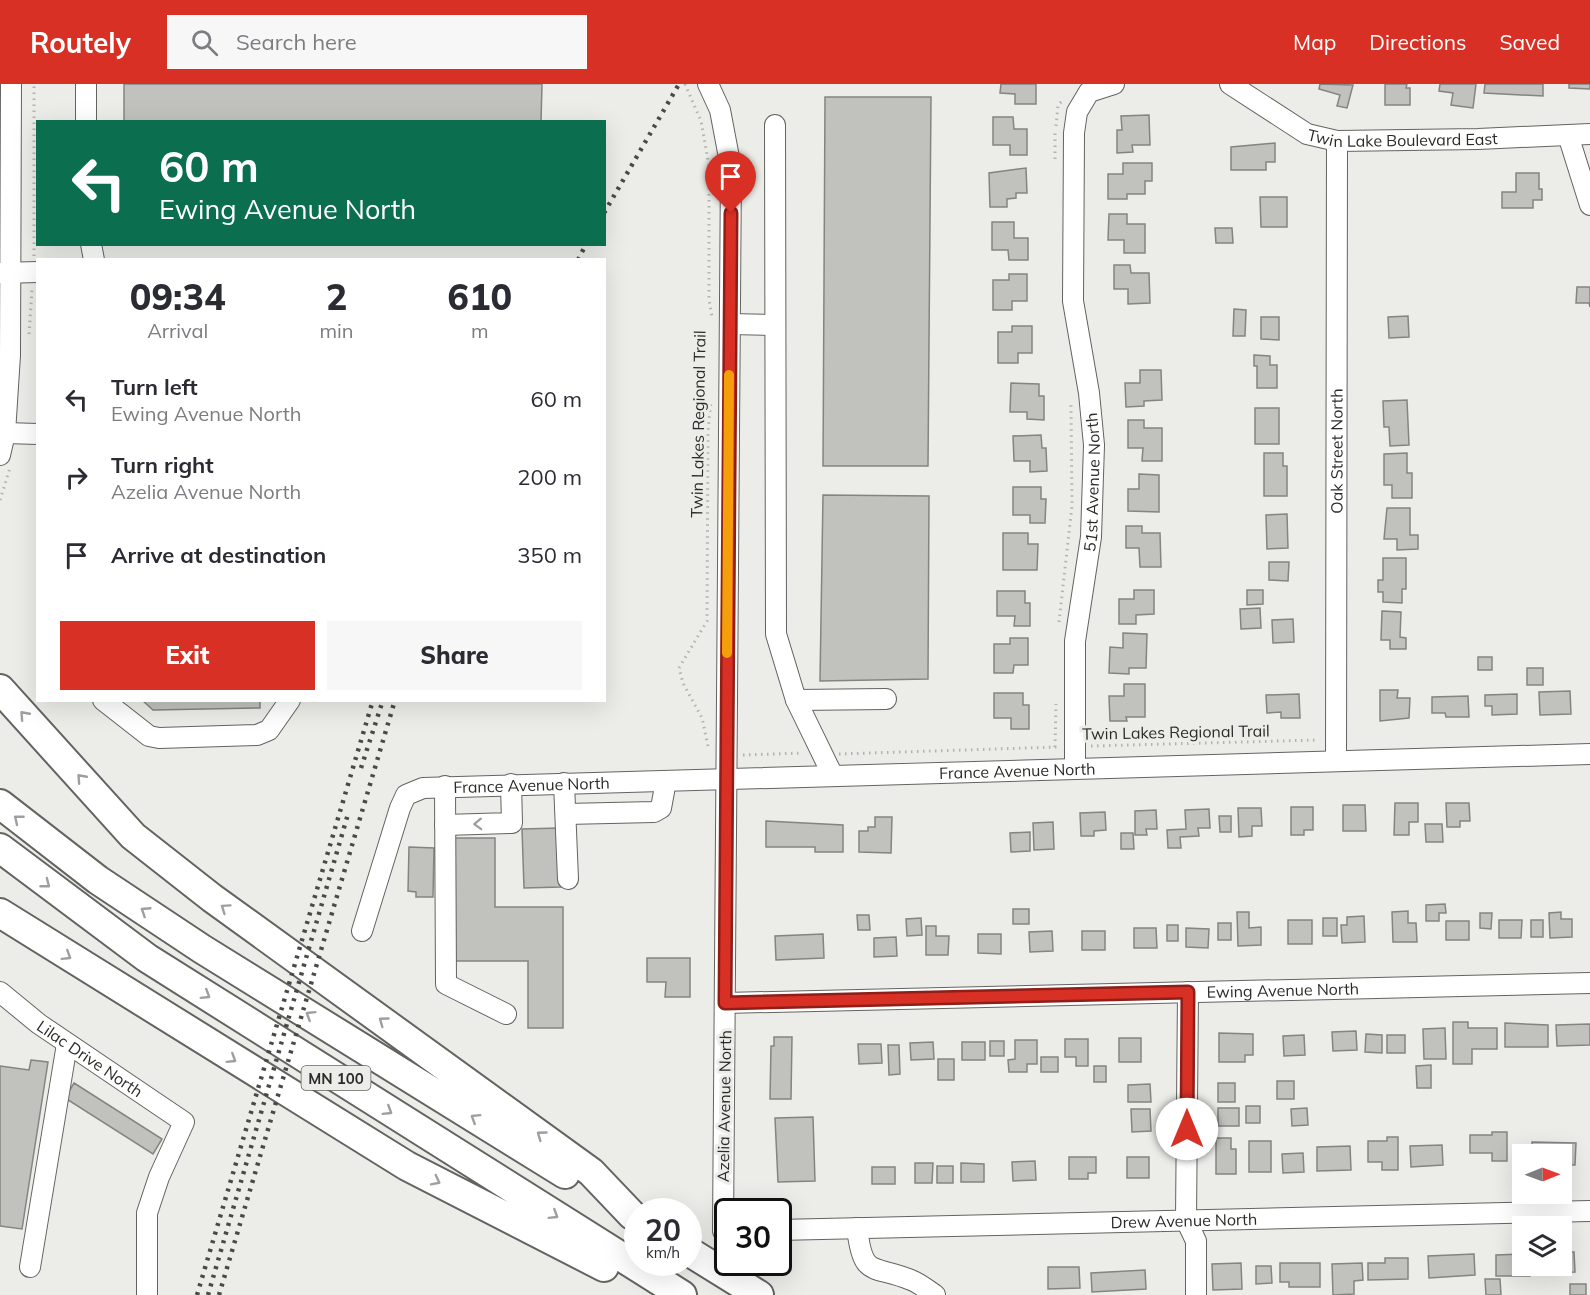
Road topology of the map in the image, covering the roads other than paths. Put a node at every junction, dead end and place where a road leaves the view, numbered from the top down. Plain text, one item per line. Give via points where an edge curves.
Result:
1 (86, 84) edge
2 (708, 84) edge
3 (1114, 84) edge
4 (1230, 84) edge
5 (7, 94) edge
6 (86, 120) edge
7 (775, 125) dead end
8 (1590, 134) edge
9 (1568, 135) junction
10 (1337, 141) junction
11 (1590, 205) edge
12 (36, 272) edge
13 (5, 273) edge
14 (722, 325) junction
15 (775, 325) junction
16 (4, 403) edge
17 (5, 433) junction
18 (36, 434) edge
19 (0, 455) edge
20 (0, 688) edge
21 (886, 699) dead end
22 (796, 700) junction
23 (106, 702) edge
24 (289, 702) edge
25 (1336, 750) junction
26 (1590, 754) edge
27 (1075, 767) junction
28 (832, 776) junction
29 (726, 779) junction
30 (666, 781) junction
31 (614, 782) junction
32 (564, 783) junction
33 (511, 784) junction
34 (445, 786) junction
35 (0, 804) edge
36 (615, 813) junction
37 (567, 814) junction
38 (445, 825) junction
39 (0, 848) edge
40 (568, 879) dead end
41 (0, 913) edge
42 (363, 930) dead end
43 (1590, 983) edge
44 (0, 992) edge
45 (1188, 992) junction
46 (725, 1003) junction
47 (506, 1014) dead end
48 (68, 1044) junction
49 (725, 1198) edge
50 (624, 1206) edge
51 (624, 1210) edge
52 (1590, 1211) edge
53 (1186, 1220) junction
54 (857, 1228) junction
55 (792, 1230) edge
56 (702, 1260) edge
57 (30, 1267) dead end
58 (147, 1295) edge
59 (659, 1295) edge
60 (682, 1295) edge
61 (759, 1295) edge
62 (935, 1295) edge
63 (1196, 1295) edge

1 - 6 street
2 - 14 street, Azelia Avenue North via 720,110 731,168
3 - 27 street, 51st Avenue North via 1089,92 1077,112 1074,133 1073,301 1094,445 1092,537 1075,641 1065,747
4 - 10 street, Twin Lake Boulevard East via 1307,134
5 - 13 street
7 - 15 street
8 - 9 street, Twin Lake Boulevard East
9 - 10 street, Twin Lake Boulevard East
9 - 11 street
10 - 25 street, Oak Street North
12 - 13 street
13 - 16 street
14 - 15 street
14 - 29 street, Azelia Avenue North
15 - 22 street via 776,634
16 - 17 street
17 - 18 street
17 - 19 street
50 -> 20 highway via 591,1172 212,898 133,836
21 - 22 street
22 - 28 street
23 - 24 street via 149,736 159,738 257,735 269,730
25 - 26 street, France Avenue North
25 - 27 street, France Avenue North
27 - 28 street, France Avenue North
28 - 29 street, France Avenue North
29 - 30 street, France Avenue North
29 - 46 street, Azelia Avenue North
30 - 31 street, France Avenue North
30 - 36 street via 661,808 654,812
31 - 32 street, France Avenue North
31 - 36 street
32 - 33 street, France Avenue North
32 - 37 street
33 - 34 street, France Avenue North
33 -> 38 street via 512,823
34 - 38 street
34 - 42 street, France Avenue North via 406,795
51 -> 35 highway, MN 100 via 202,949 98,880
36 - 37 street
37 - 40 street
38 - 47 street via 446,984
39 -> 60 highway, MN 100 via 147,958
41 -> 59 highway via 407,1166
43 - 45 street, Ewing Avenue North
44 - 48 street, Lilac Drive North
45 - 46 street, Ewing Avenue North
45 - 53 street
46 - 49 street, Azelia Avenue North
48 - 57 street
48 - 58 street, Lilac Drive North via 184,1122 147,1213
52 - 53 street, Drew Avenue North
53 - 54 street, Drew Avenue North
53 - 63 street via 1196,1241
54 - 55 street, Drew Avenue North
54 - 62 street via 860,1254 866,1264 912,1280
56 - 61 highway

